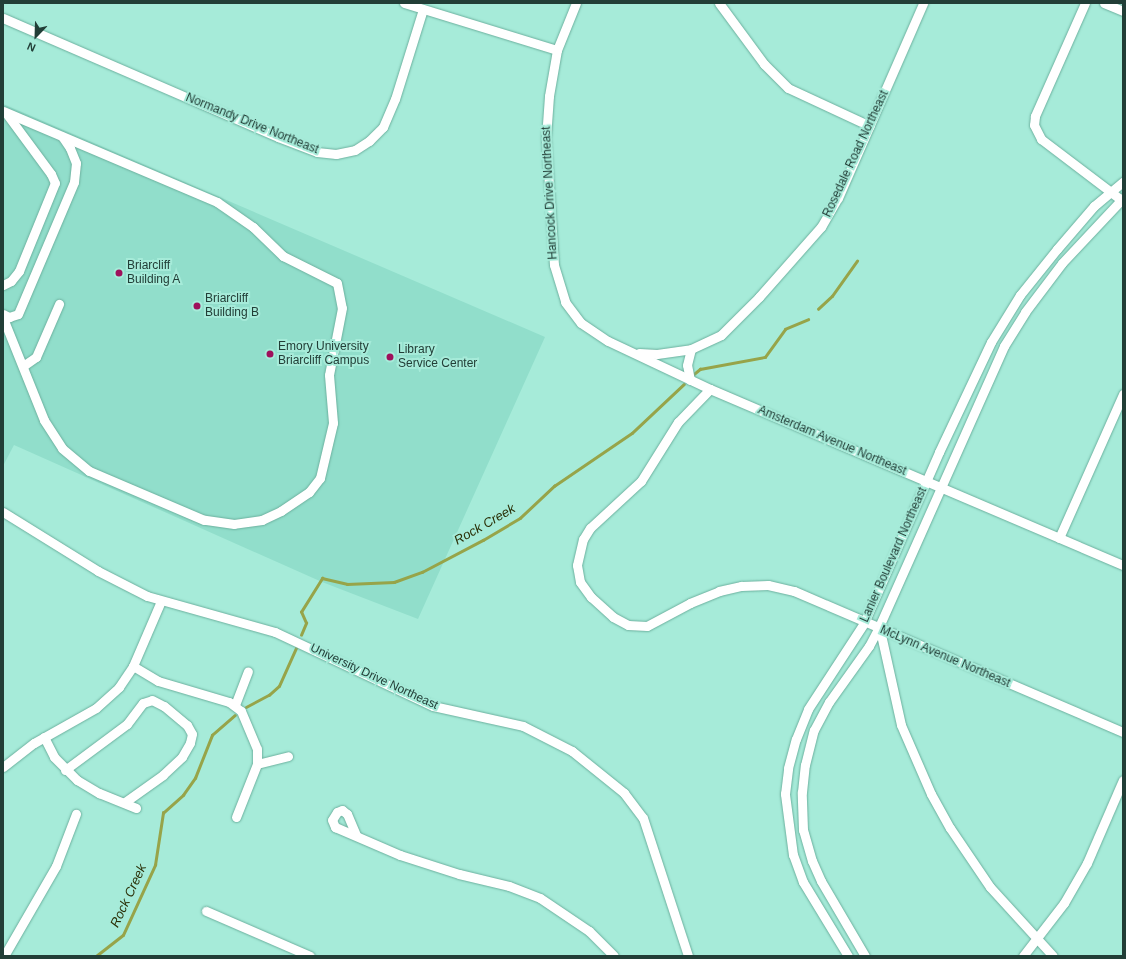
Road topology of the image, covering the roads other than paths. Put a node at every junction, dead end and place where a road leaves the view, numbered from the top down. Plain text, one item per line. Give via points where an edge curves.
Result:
1 (404, 3) edge
2 (576, 3) edge
3 (719, 3) edge
4 (923, 3) edge
5 (1085, 3) edge
6 (1104, 3) edge
7 (423, 9) junction
8 (1123, 11) edge
9 (3, 18) edge
10 (557, 50) junction
11 (4, 112) edge
12 (870, 126) junction
13 (62, 136) junction
14 (1123, 182) edge
15 (1110, 190) junction
16 (1122, 198) edge
17 (3, 285) edge
18 (1019, 297) junction
19 (59, 304) dead end
20 (1030, 305) junction
21 (3, 314) edge
22 (18, 314) junction
23 (3, 318) edge
24 (12, 340) junction
25 (691, 349) junction
26 (630, 351) junction
27 (23, 366) junction
28 (690, 380) junction
29 (710, 390) junction
30 (1123, 394) edge
31 (1120, 404) edge
32 (926, 481) junction
33 (940, 487) junction
34 (3, 512) edge
35 (1059, 538) junction
36 (1123, 565) edge
37 (161, 601) junction
38 (864, 623) junction
39 (879, 629) junction
40 (846, 653) junction
41 (858, 662) junction
42 (133, 666) junction
43 (248, 671) dead end
44 (235, 705) junction
45 (1123, 732) edge
46 (44, 737) junction
47 (288, 756) dead end
48 (257, 764) junction
49 (3, 767) edge
50 (65, 770) junction
51 (787, 776) junction
52 (803, 778) junction
53 (1123, 780) edge
54 (125, 802) junction
55 (136, 808) dead end
56 (76, 814) dead end
57 (236, 817) dead end
58 (356, 836) dead end
59 (822, 881) junction
60 (807, 889) junction
61 (206, 911) dead end
62 (1037, 940) junction
63 (4, 956) edge
64 (310, 956) edge
65 (614, 956) edge
66 (688, 956) edge
67 (848, 956) edge
68 (865, 956) edge
69 (1023, 956) edge
70 (1053, 956) edge

1 - 7 street
2 - 10 street, Hancock Drive Northeast
3 - 12 street via 764,64 788,88
4 - 12 street, Rosedale Road Northeast
5 - 15 street via 1035,116 1034,125 1041,139
6 - 8 street
7 - 9 street, Normandy Drive Northeast via 395,99 383,127 355,150 336,154 317,152 278,137
7 - 10 street
10 - 26 street, Hancock Drive Northeast via 549,96 546,138 551,238 556,279 565,302 581,323 597,335
11 - 13 street
11 - 17 street via 51,174 55,183 18,271 11,281
12 - 25 street, Rosedale Road Northeast via 833,210 821,227 760,297 727,330 715,339
13 - 22 street via 74,155 74,182
13 - 27 street via 217,202 253,228 283,256 337,284 342,308 328,375 333,424 326,442 323,469 309,492 272,516 234,524 204,520 115,484 90,472 73,459 54,438 44,420
14 - 15 street, Lanier Boulevard Northeast
15 - 16 street
15 - 18 street, Lanier Boulevard Northeast via 1057,249
16 - 20 street, Lanier Boulevard Northeast via 1062,263
18 - 20 street
18 - 32 street, Lanier Boulevard Northeast via 978,367
19 - 27 street via 36,357
20 - 33 street, Lanier Boulevard Northeast via 995,362
21 - 22 street via 9,317
22 - 24 street
23 - 24 street
24 - 27 street
25 - 26 street, Rosedale Road Northeast via 657,354
25 - 28 street via 687,365
26 - 28 street, Amsterdam Avenue Northeast
28 - 29 street, Amsterdam Avenue Northeast
29 - 32 street, Amsterdam Avenue Northeast
29 - 38 street, McLynn Avenue Northeast via 678,422 641,481 585,534 578,552 577,565 585,589 612,617 634,626 653,624 690,602 719,591 759,585 794,591
30 - 31 street
31 - 35 street
32 - 33 street, Amsterdam Avenue Northeast
32 - 38 street, Lanier Boulevard Northeast
33 - 35 street, Amsterdam Avenue Northeast
33 - 39 street, Lanier Boulevard Northeast
34 - 37 street, University Drive Northeast via 98,572
35 - 36 street, Amsterdam Avenue Northeast
37 - 42 street
37 - 66 street, University Drive Northeast via 275,632 433,706 523,726 572,751 624,793 643,818
38 - 39 street, McLynn Avenue Northeast
38 - 40 street, Lanier Boulevard Northeast
39 - 41 street, Lanier Boulevard Northeast
39 - 45 street, McLynn Avenue Northeast
39 - 62 street via 901,725 931,794 973,864
40 - 41 street
40 - 51 street, Lanier Boulevard Northeast via 808,709 796,739
41 - 52 street, Lanier Boulevard Northeast via 829,702 814,730
42 - 44 street via 158,681 204,693
42 - 46 street via 119,688 96,708
43 - 44 street
44 - 48 street via 257,749
46 - 49 street via 17,754
46 - 50 street via 54,757
47 - 48 street
48 - 57 street
50 - 54 street via 98,793
50 - 54 street via 126,724 143,703 152,700 164,706 187,725 192,734 190,743 182,757 163,775
51 - 52 street
51 - 60 street, Lanier Boulevard Northeast via 785,794 793,855
52 - 59 street, Lanier Boulevard Northeast via 803,830 812,861
53 - 62 street via 1087,863 1064,903
54 - 55 street
56 - 63 street via 56,866
58 - 65 street via 418,862 530,894 572,918
59 - 60 street
59 - 68 street, Lanier Boulevard Northeast
60 - 67 street, Lanier Boulevard Northeast
61 - 64 street
62 - 69 street
62 - 70 street

